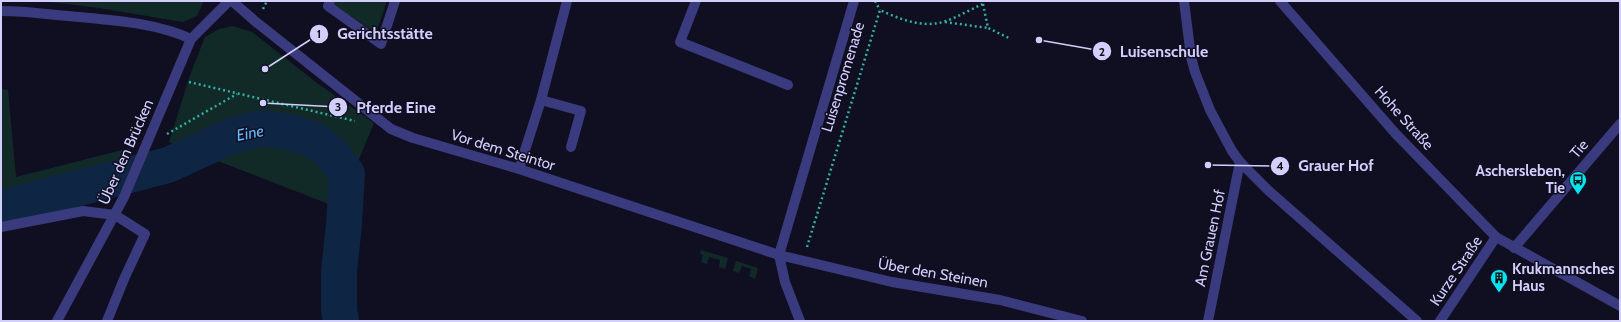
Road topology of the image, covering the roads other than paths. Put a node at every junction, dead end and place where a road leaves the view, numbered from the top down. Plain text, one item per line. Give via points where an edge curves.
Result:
1 (230, 1) edge
2 (330, 1) edge
3 (395, 1) edge
4 (566, 1) edge
5 (696, 1) edge
6 (854, 1) edge
7 (1184, 1) edge
8 (1280, 1) edge
9 (1, 11) edge
10 (191, 40) junction
11 (788, 85) dead end
12 (541, 100) junction
13 (1620, 124) edge
14 (571, 147) dead end
15 (1240, 162) junction
16 (519, 169) junction
17 (115, 214) junction
18 (1, 227) edge
19 (1496, 237) junction
20 (1514, 248) junction
21 (778, 255) junction
22 (1620, 306) edge
23 (57, 321) edge
24 (107, 321) edge
25 (800, 321) edge
26 (1082, 321) edge
27 (1208, 321) edge
28 (1417, 321) edge
29 (1440, 321) edge

1 - 10 street, Über den Brücken
1 - 16 street, Vor dem Steintor via 391,129 413,138
2 - 3 street via 328,6 381,44
4 - 12 street
5 - 11 street via 680,42
6 - 21 street, Luisenpromenade
7 - 15 street via 1191,57 1199,83
8 - 19 street, Hohe Straße via 1395,133
9 - 10 street via 144,25 175,32
10 - 17 street, Über den Brücken
12 - 14 street via 581,111
12 - 16 street
13 - 20 street, Tie
15 - 27 street, Am Grauen Hof
15 - 28 street
16 - 21 street, Vor dem Steintor
17 - 18 street via 83,211
17 - 23 street, Über den Brücken
17 - 24 street via 146,234
19 - 20 street, Hohe Straße
19 - 29 street, Kurze Straße
20 - 22 street, Hohe Straße
21 - 25 street
21 - 26 street, Über den Steinen via 892,282 1000,300

